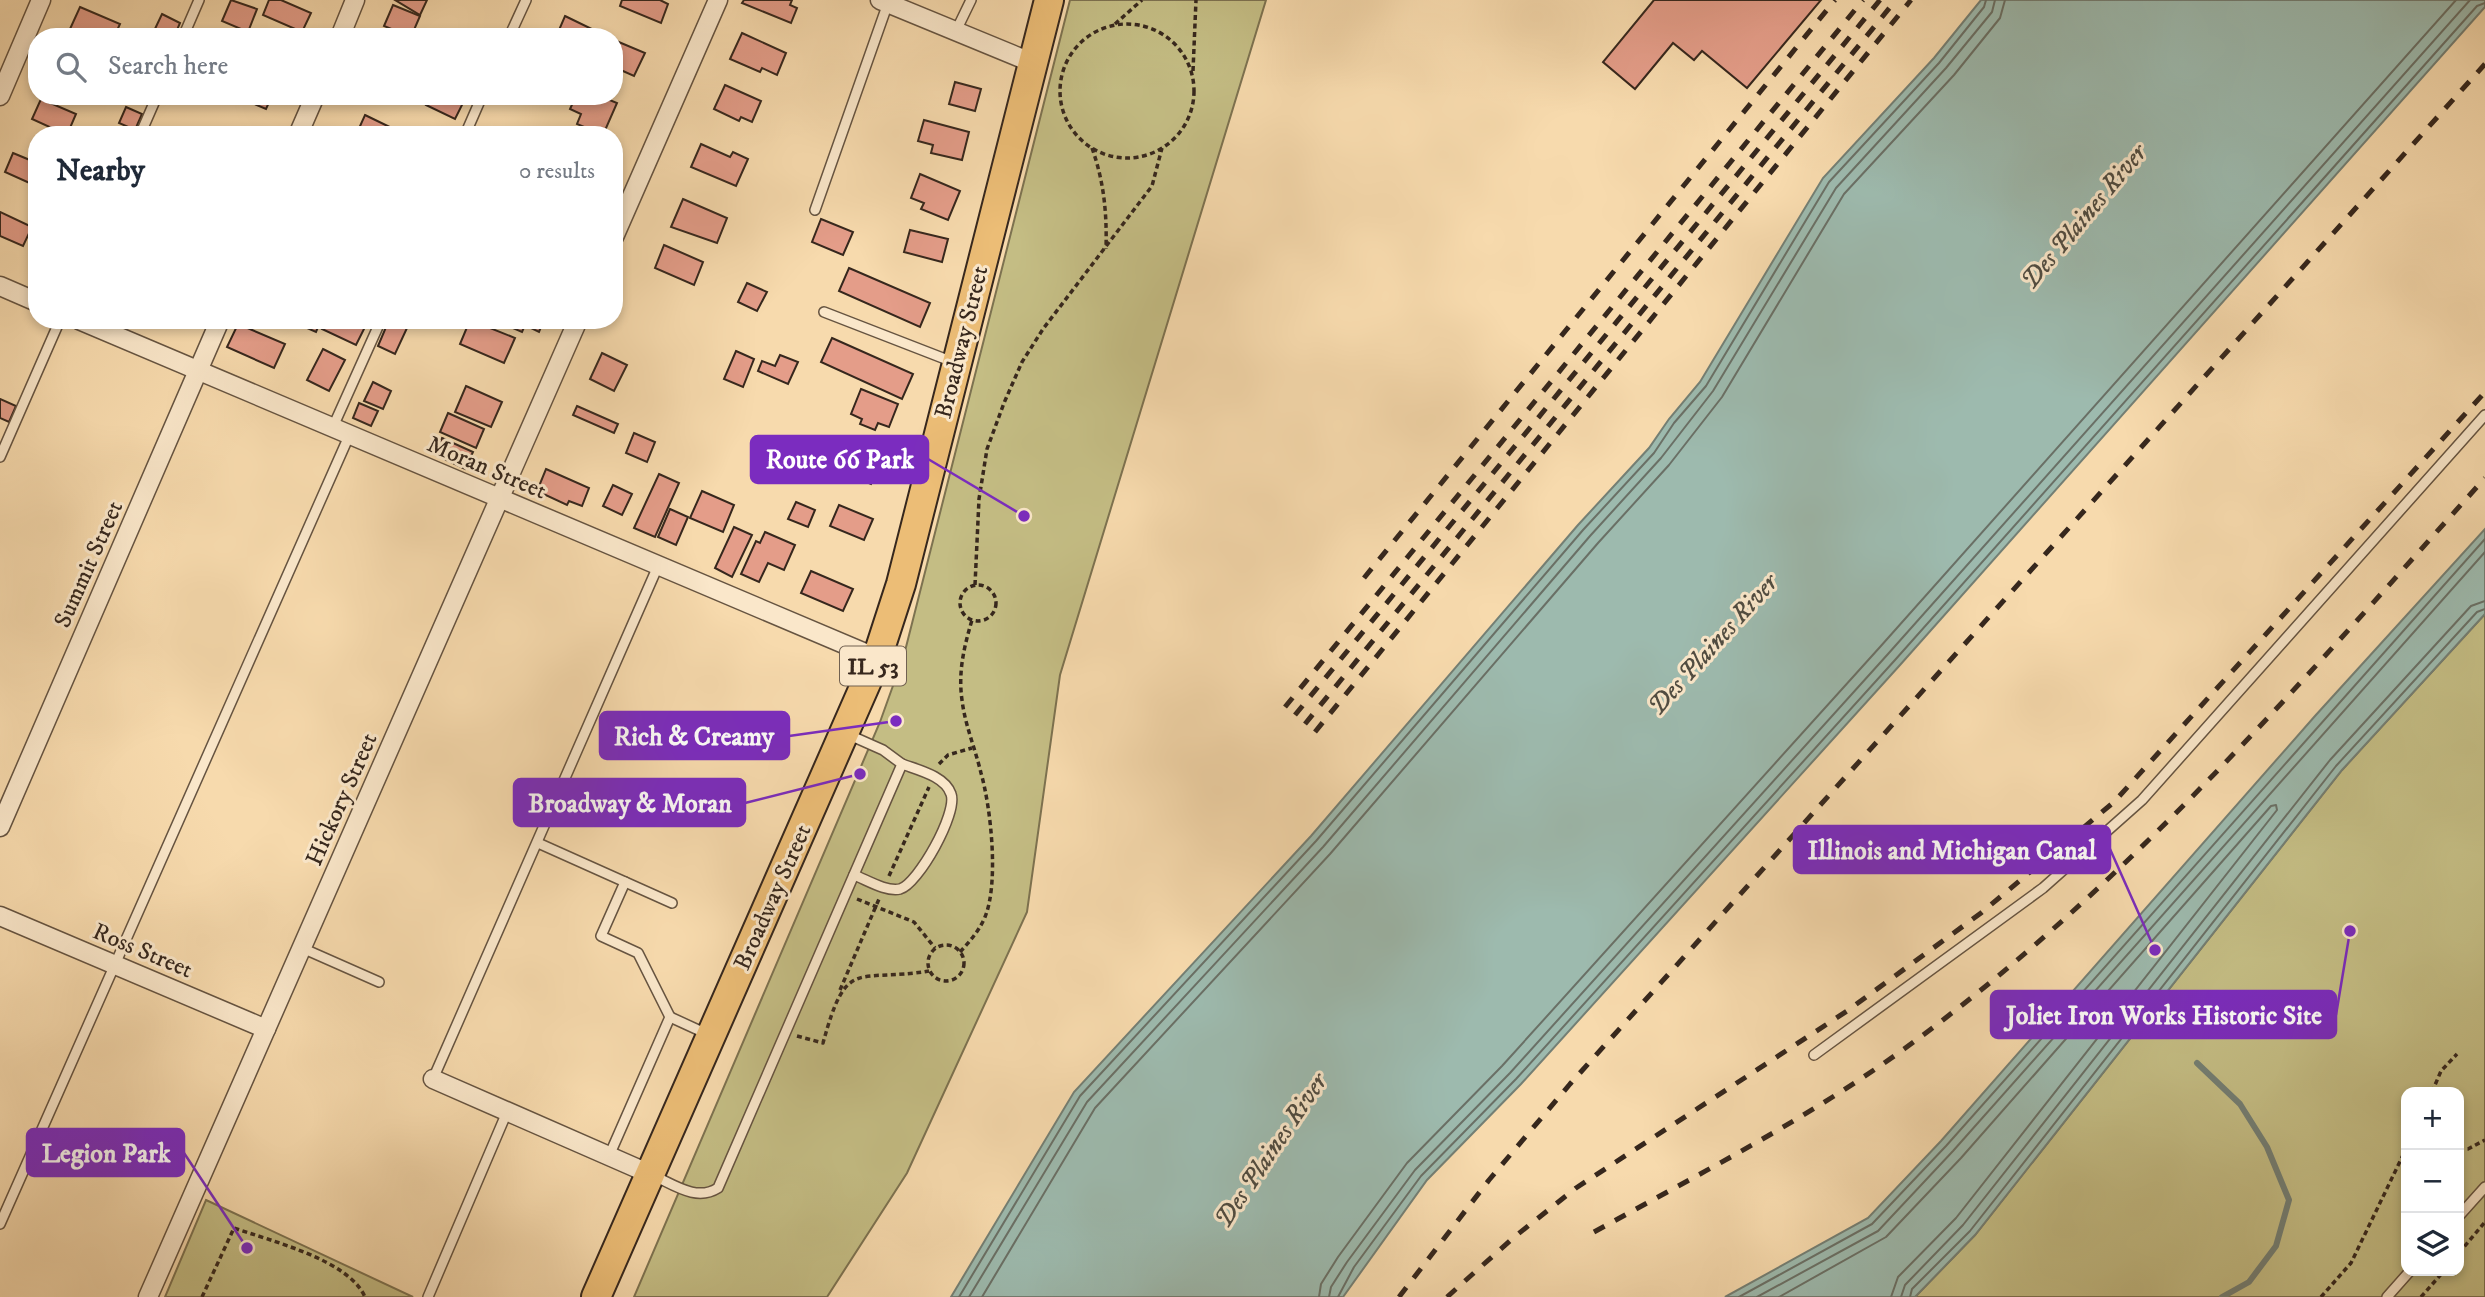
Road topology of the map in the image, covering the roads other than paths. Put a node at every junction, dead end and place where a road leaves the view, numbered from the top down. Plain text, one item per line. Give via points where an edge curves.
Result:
1 (41, 0) edge
2 (199, 0) edge
3 (355, 0) edge
4 (526, 0) edge
5 (718, 0) edge
6 (971, 0) edge
7 (1049, 0) edge
8 (884, 2) edge
9 (29, 28) edge
10 (187, 28) edge
11 (344, 28) edge
12 (513, 28) edge
13 (28, 30) edge
14 (956, 32) junction
15 (1033, 63) junction
16 (0, 96) edge
17 (153, 105) edge
18 (311, 105) edge
19 (478, 105) edge
20 (144, 126) edge
21 (302, 126) edge
22 (469, 126) edge
23 (815, 210) dead end
24 (623, 216) edge
25 (0, 286) edge
26 (28, 298) edge
27 (824, 312) dead end
28 (56, 329) edge
29 (100, 329) edge
30 (216, 329) edge
31 (378, 329) edge
32 (574, 329) edge
33 (956, 363) junction
34 (198, 372) junction
35 (2485, 415) edge
36 (340, 432) junction
37 (0, 457) edge
38 (500, 499) junction
39 (658, 566) junction
40 (877, 659) junction
41 (845, 733) junction
42 (902, 764) junction
43 (0, 827) edge
44 (538, 843) junction
45 (855, 875) junction
46 (625, 882) junction
47 (672, 903) dead end
48 (0, 916) edge
49 (302, 948) junction
50 (114, 965) junction
51 (379, 982) dead end
52 (670, 1017) junction
53 (267, 1029) junction
54 (711, 1036) junction
55 (1814, 1055) dead end
56 (433, 1079) joint
57 (508, 1112) junction
58 (609, 1156) junction
59 (650, 1174) junction
60 (2485, 1187) edge
61 (2462, 1213) edge
62 (0, 1224) edge
63 (2406, 1276) edge
64 (148, 1297) edge
65 (428, 1297) edge
66 (596, 1297) edge
67 (2387, 1297) edge

1 - 9 street
2 - 10 lane
3 - 11 street
4 - 12 lane
5 - 24 street
6 - 14 lane
7 - 15 main road, Broadway Street / IL 53
8 - 14 street
8 - 23 lane
13 - 16 street
14 - 15 street
15 - 33 main road, Broadway Street / IL 53
17 - 20 lane
18 - 21 street
19 - 22 lane
25 - 26 street
27 - 33 lane
28 - 37 lane
29 - 34 street, Moran Street
30 - 34 street, Summit Street
31 - 36 lane
32 - 38 street, Hickory Street
33 - 40 main road, Broadway Street / IL 53 via 901,584
34 - 36 street, Moran Street
34 - 43 street, Summit Street
35 - 55 lane via 2142,800 2043,888
36 - 38 street, Moran Street
36 - 50 lane
38 - 39 street, Moran Street
38 - 49 street, Hickory Street
39 - 40 street, Moran Street
39 - 44 lane
40 - 41 main road, Broadway Street / IL 53
41 - 42 lane
41 - 54 main road, Broadway Street / IL 53
42 - 45 lane
42 - 45 lane via 943,783 951,794 952,812 911,884 898,890 884,888
44 - 46 lane
44 - 56 lane
45 - 59 lane via 718,1188 697,1195
46 - 47 lane
46 - 52 lane via 601,936 638,954
48 - 50 street, Ross Street
49 - 51 lane
49 - 53 street, Hickory Street
50 - 53 street, Ross Street
50 - 62 lane
52 - 54 lane
52 - 58 lane
53 - 64 street, Hickory Street
54 - 59 main road, Broadway Street / IL 53
56 - 57 street
57 - 58 street
57 - 65 lane
58 - 59 street
59 - 66 main road, Broadway Street / IL 53
60 - 61 lane
63 - 67 lane

